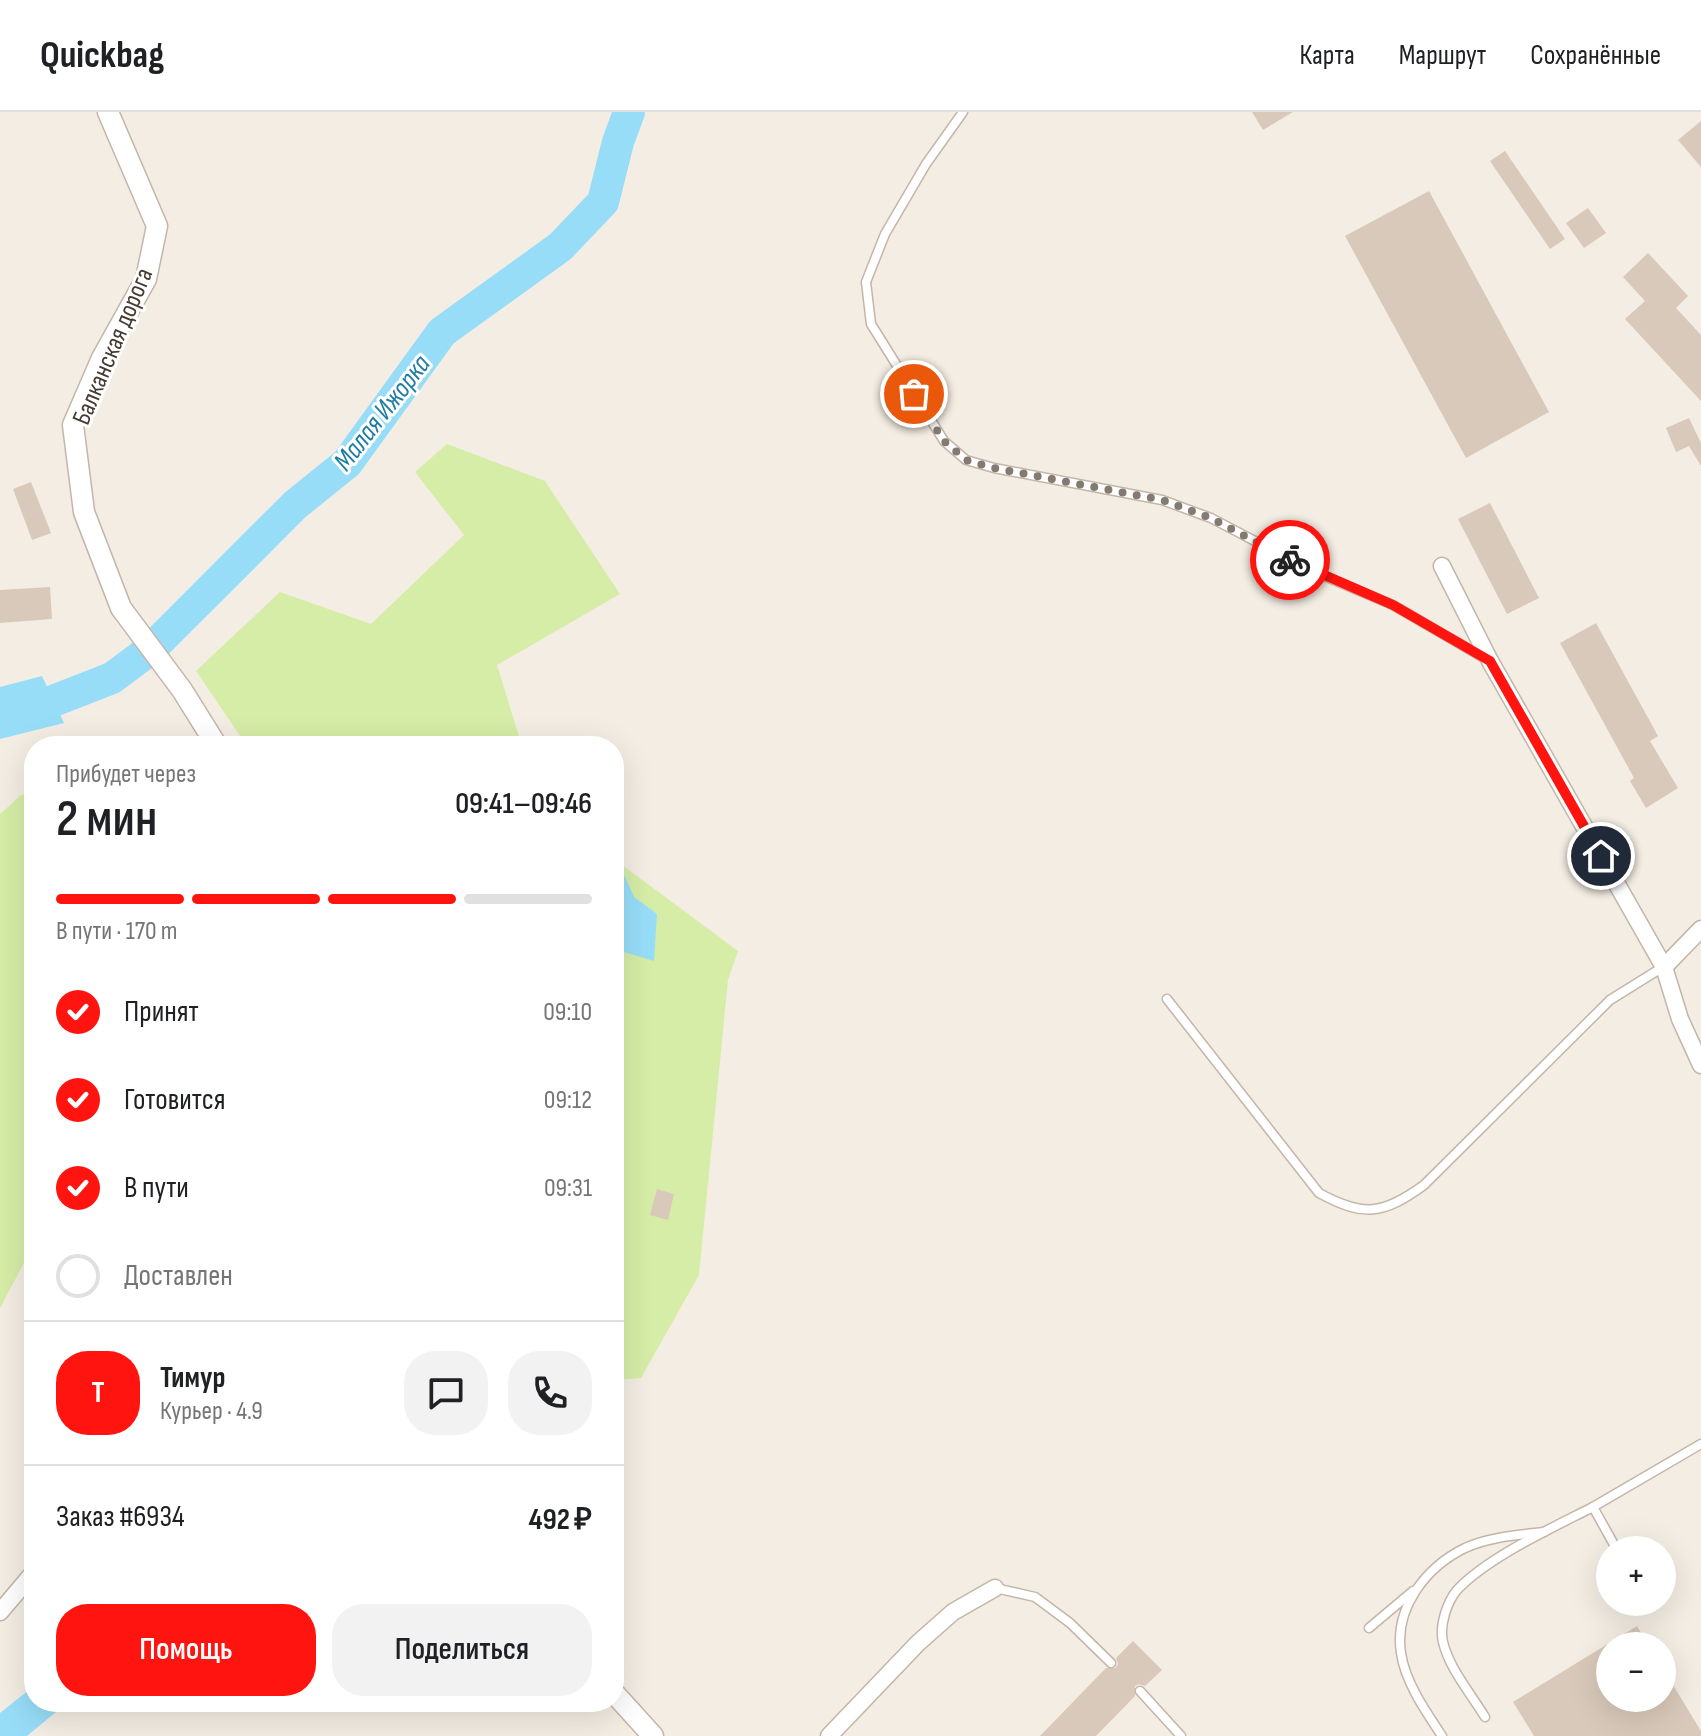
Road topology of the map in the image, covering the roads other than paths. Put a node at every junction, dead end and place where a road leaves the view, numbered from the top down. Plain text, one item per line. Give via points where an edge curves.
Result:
1 (108, 112) edge
2 (963, 112) edge
3 (1442, 566) dead end
4 (1490, 661) junction
5 (211, 736) edge
6 (1701, 929) edge
7 (1664, 967) junction
8 (1167, 999) dead end
9 (1701, 1065) edge
10 (1701, 1444) edge
11 (1593, 1507) junction
12 (1544, 1532) junction
13 (1609, 1536) edge
14 (24, 1583) edge
15 (995, 1588) joint
16 (1414, 1591) junction
17 (0, 1611) edge
18 (1369, 1628) dead end
19 (1111, 1663) dead end
20 (1140, 1691) dead end
21 (624, 1704) edge
22 (1485, 1717) dead end
23 (653, 1736) edge
24 (829, 1736) edge
25 (1181, 1736) edge
26 (1442, 1736) edge

1 - 5 street, Балканская дорога via 157,226 146,279 102,358 73,425 84,512 121,608
2 - 4 lane via 885,234 866,282 871,324 944,441 966,460 1162,500 1211,518 1310,570 1393,605
3 - 4 street
4 - 7 street
6 - 7 street
7 - 8 lane via 1610,1000 1424,1185 1386,1208 1364,1211 1319,1193
7 - 9 street
10 - 11 lane
11 - 12 lane
11 - 13 lane
12 - 16 lane via 1465,1548
12 - 22 lane via 1456,1592 1444,1617 1442,1640 1450,1660
14 - 17 street
15 - 19 lane via 1035,1597
15 - 24 street via 953,1612 918,1643
16 - 18 lane
16 - 26 lane via 1404,1616 1401,1652 1425,1711
20 - 25 lane
21 - 23 street

